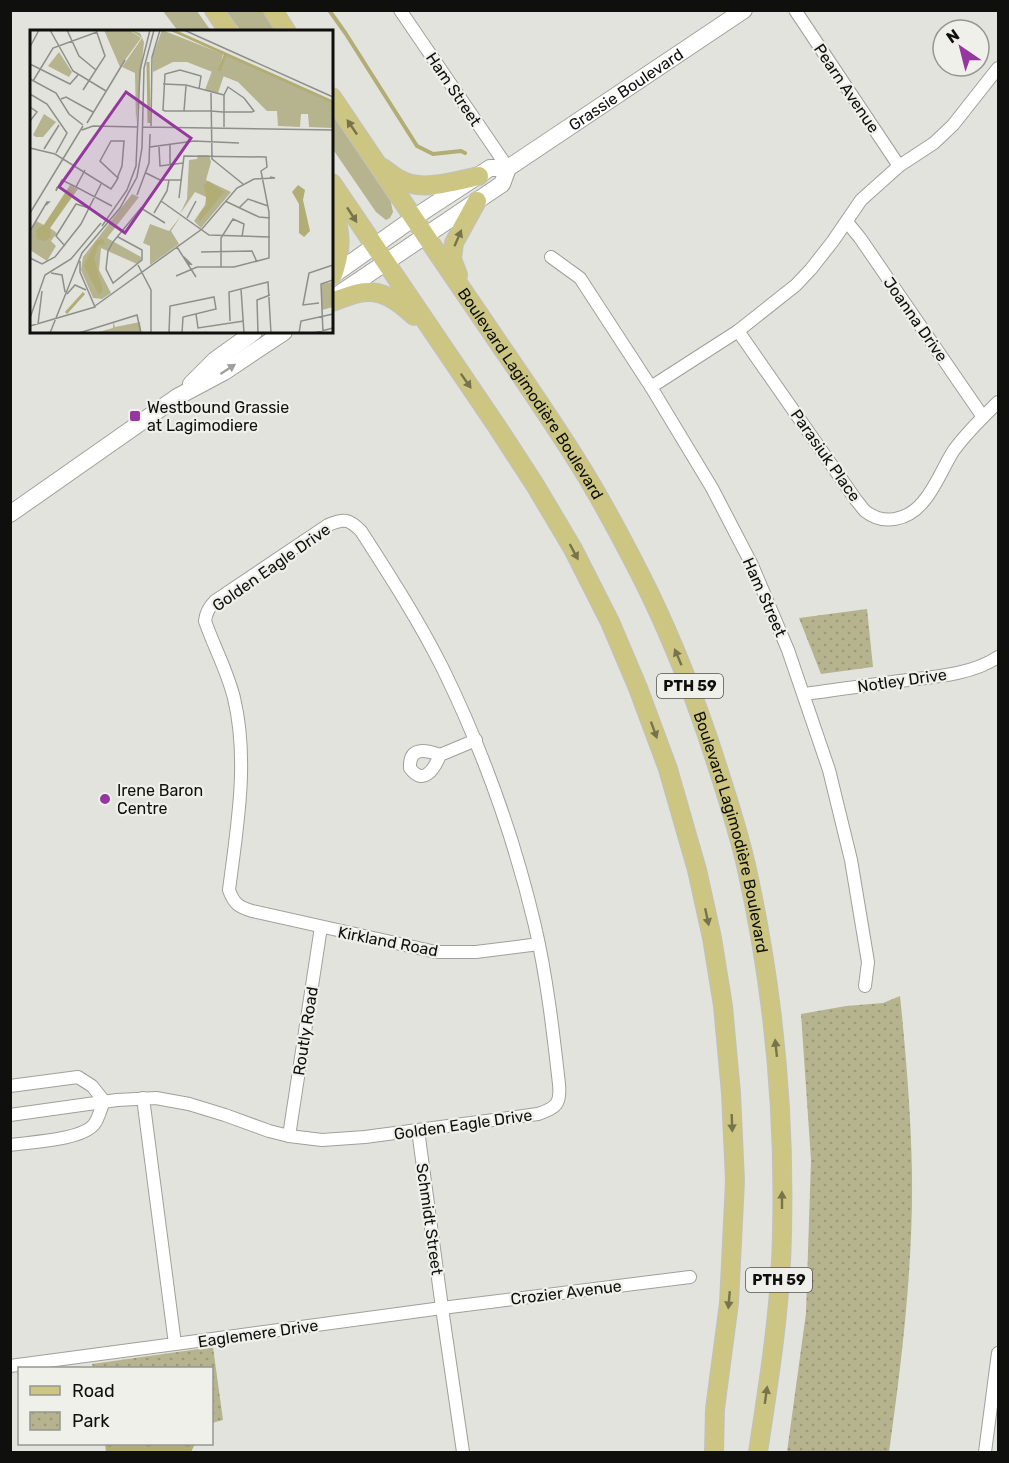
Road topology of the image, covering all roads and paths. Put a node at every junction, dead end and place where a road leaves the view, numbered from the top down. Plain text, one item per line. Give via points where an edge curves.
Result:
1 (214, 10) edge
2 (273, 10) edge
3 (400, 10) edge
4 (744, 10) edge
5 (795, 10) edge
6 (227, 30) edge
7 (286, 30) edge
8 (999, 68) edge
9 (333, 98) edge
10 (373, 158) junction
11 (900, 166) junction
12 (508, 168) junction
13 (479, 176) junction
14 (333, 185) edge
15 (477, 201) junction
16 (333, 211) edge
17 (414, 218) junction
18 (847, 222) junction
19 (426, 236) junction
20 (374, 247) junction
21 (551, 257) dead end
22 (385, 263) junction
23 (333, 272) edge
24 (333, 274) edge
25 (333, 299) edge
26 (333, 300) edge
27 (477, 311) junction
28 (738, 331) junction
29 (253, 333) edge
30 (282, 333) edge
31 (432, 333) junction
32 (651, 387) junction
33 (177, 397) junction
34 (999, 402) edge
35 (983, 417) junction
36 (10, 514) edge
37 (999, 657) edge
38 (804, 694) junction
39 (476, 740) junction
40 (440, 755) dead end
41 (240, 907) joint
42 (321, 927) junction
43 (538, 944) junction
44 (865, 986) dead end
45 (10, 1086) edge
46 (143, 1098) junction
47 (104, 1101) junction
48 (10, 1115) edge
49 (418, 1130) junction
50 (289, 1136) junction
51 (10, 1145) edge
52 (690, 1276) dead end
53 (442, 1308) junction
54 (176, 1344) junction
55 (999, 1353) edge
56 (10, 1366) edge
57 (715, 1408) junction
58 (463, 1452) edge
59 (708, 1452) edge
60 (714, 1452) edge
61 (758, 1452) edge
62 (985, 1452) edge

1 - 6 main road
2 - 7 main road
3 - 12 street, Ham Street
4 - 12 street, Grassie Boulevard
5 - 11 street, Pearn Avenue
8 - 11 street via 953,125
10 -> 9 main road, Boulevard Lagimodière Boulevard / PTH 59
10 - 13 main road via 390,173 412,184 427,186
10 - 17 main road, Boulevard Lagimodière Boulevard / PTH 59
11 - 18 street via 861,201
12 - 13 street, Grassie Boulevard via 490,168
12 - 15 street, Grassie Boulevard via 502,184
13 - 17 street, Grassie Boulevard
14 -> 20 main road, PTH 59
15 - 19 street, Grassie Boulevard
27 -> 15 main road via 452,259 454,243
16 - 23 main road via 340,243
17 - 19 main road, Boulevard Lagimodière Boulevard / PTH 59
17 - 20 street, Grassie Boulevard
18 - 28 street via 796,285
18 - 35 street, Joanna Drive
19 - 22 street, Grassie Boulevard
19 - 27 main road, Boulevard Lagimodière Boulevard / PTH 59
20 - 22 main road, PTH 59
20 - 24 street, Grassie Boulevard
21 - 32 street, Ham Street via 580,278
22 - 25 street, Grassie Boulevard
22 - 31 main road, PTH 59
26 - 31 main road via 374,292 390,296
61 -> 27 main road, Boulevard Lagimodière Boulevard / PTH 59 via 778,1303 783,1162 770,991 746,862 691,689 642,577 580,465
28 - 32 street
28 - 35 street, Parasiuk Place via 856,500 879,518 903,518 924,502 954,451
29 - 33 street via 216,360
33 -> 30 street via 224,372
31 -> 57 main road, PTH 59 via 535,485 610,622 669,769 698,870 723,1006 735,1181 729,1303
32 - 38 street, Ham Street via 734,528
33 - 36 street
34 - 35 street, Parasiuk Place
37 - 38 street, Notley Drive via 970,670
38 - 44 street, Ham Street via 829,770 851,860 868,962
39 - 40 street
39 - 41 street, Golden Eagle Drive via 398,588 361,531 347,520 328,525 215,601 205,621 225,667 240,735 239,809 229,890
39 - 43 street, Golden Eagle Drive via 514,848
41 - 42 street, Kirkland Road
42 - 43 street, Kirkland Road via 436,952 477,952
42 - 50 street, Routly Road
43 - 49 street, Golden Eagle Drive via 550,1011 558,1103 538,1114
45 - 47 street via 78,1077
46 - 47 street, Golden Eagle Drive
46 - 50 street, Golden Eagle Drive via 189,1104
46 - 54 street, Eaglemere Drive
47 - 48 street, Golden Eagle Drive
47 - 51 street via 96,1123 76,1136
49 - 50 street, Golden Eagle Drive via 322,1140
49 - 53 street, Schmidt Street
52 - 53 street, Crozier Avenue
53 - 54 street, Eaglemere Drive
53 - 58 street
54 - 56 street
55 - 62 street
57 - 59 main road
57 - 60 main road, PTH 59

